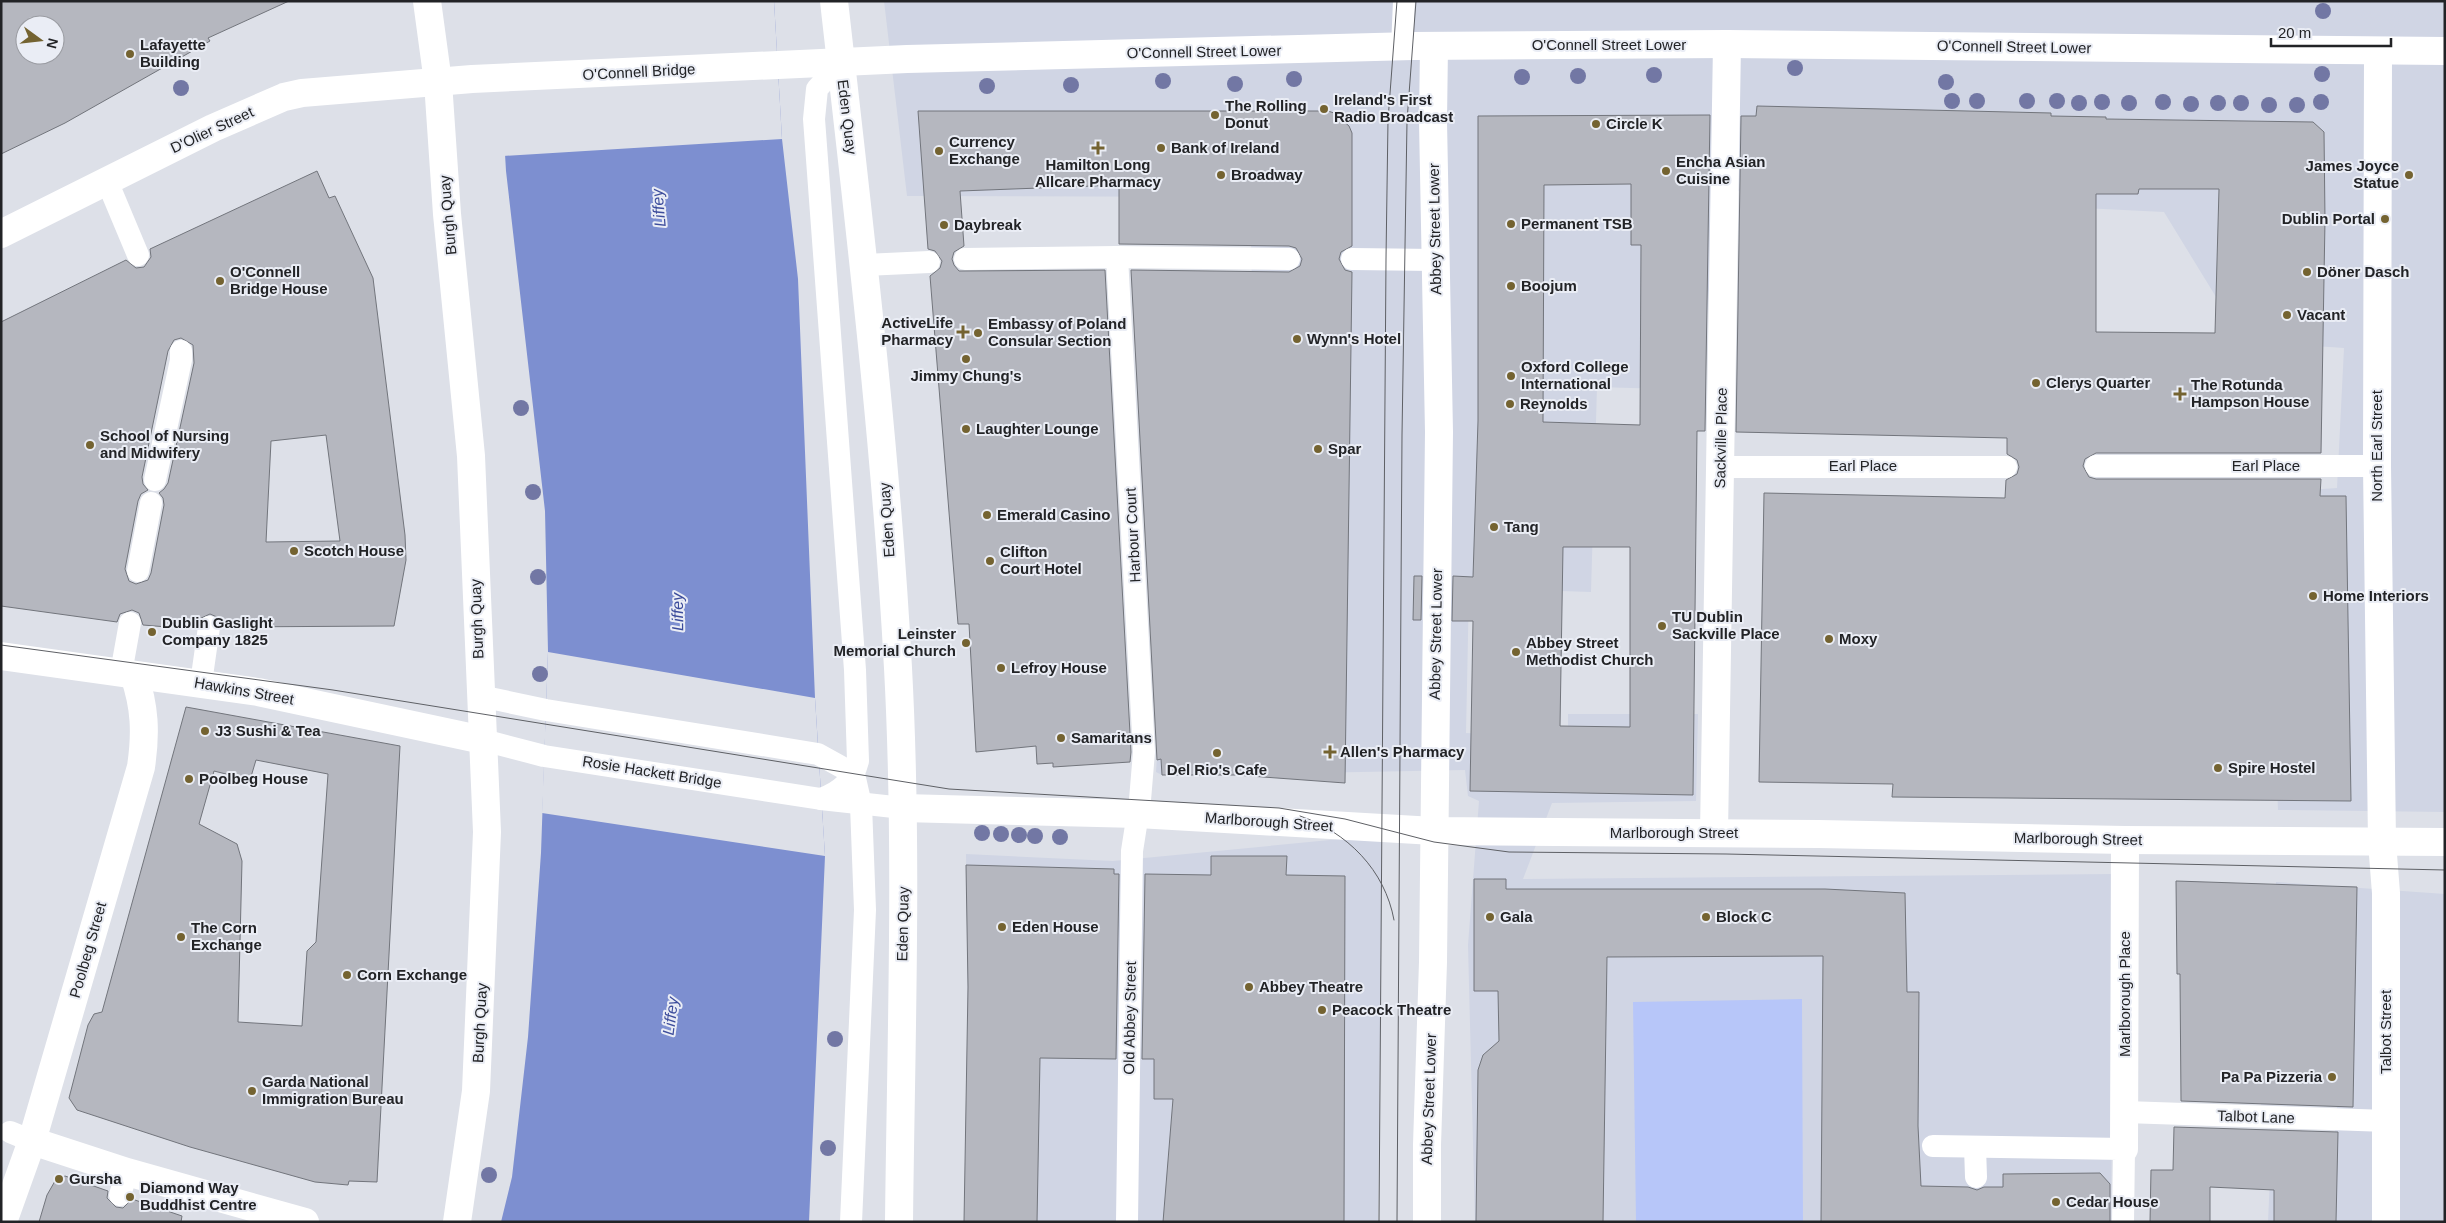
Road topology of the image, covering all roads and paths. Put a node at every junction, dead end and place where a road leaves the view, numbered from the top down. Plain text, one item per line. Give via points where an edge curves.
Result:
1 (834, 1) edge
2 (1404, 1) edge
3 (428, 9) edge
4 (1727, 44) junction
5 (1434, 46) junction
6 (1402, 47) junction
7 (2378, 51) junction
8 (2445, 51) edge
9 (840, 62) junction
10 (438, 82) junction
11 (107, 181) junction
12 (1, 234) edge
13 (138, 255) dead end
14 (1117, 257) junction
15 (965, 259) dead end
16 (1289, 259) dead end
17 (1352, 259) dead end
18 (1435, 260) junction
19 (929, 262) dead end
20 (865, 265) junction
21 (181, 351) dead end
22 (2006, 466) dead end
23 (2096, 466) dead end
24 (2377, 466) junction
25 (1721, 467) junction
26 (155, 480) dead end
27 (150, 503) dead end
28 (138, 572) dead end
29 (130, 623) dead end
30 (209, 627) dead end
31 (1, 656) edge
32 (127, 674) junction
33 (201, 684) junction
34 (480, 696) junction
35 (858, 720) junction
36 (483, 740) junction
37 (818, 754) junction
38 (854, 774) junction
39 (821, 799) junction
40 (860, 804) junction
41 (903, 808) junction
42 (1138, 814) junction
43 (1434, 831) junction
44 (1714, 833) junction
45 (2125, 840) junction
46 (2382, 842) junction
47 (2445, 842) edge
48 (2124, 1112) junction
49 (2387, 1121) junction
50 (21, 1136) junction
51 (1933, 1146) dead end
52 (1975, 1147) junction
53 (2124, 1148) junction
54 (1976, 1177) dead end
55 (3, 1222) edge
56 (306, 1222) edge
57 (457, 1222) edge
58 (851, 1222) edge
59 (899, 1222) edge
60 (1127, 1222) edge
61 (1427, 1222) edge
62 (2123, 1222) edge
63 (2386, 1222) edge

1 - 9 street
2 - 6 lane
3 - 10 street, Burgh Quay
4 - 5 street, O'Connell Street Lower
4 - 7 street, O'Connell Street Lower
4 - 25 street, Sackville Place
5 - 6 street, O'Connell Street Lower
5 - 18 street, Abbey Street Lower
6 - 9 street, O'Connell Street Lower
7 - 8 street, O'Connell Street Lower
7 - 24 street, North Earl Street
9 - 10 street, O'Connell Bridge
9 - 20 street, Eden Quay
9 - 35 lane, Eden Quay via 817,88 814,119
10 - 11 street, D'Olier Street via 318,91 284,97
10 - 34 street, Burgh Quay via 447,214 471,456
11 - 12 street, D'Olier Street
11 - 13 lane
14 - 15 lane
14 - 16 lane
14 - 42 lane, Harbour Court via 1144,752
17 - 18 lane
18 - 43 street, Abbey Street Lower via 1439,432
19 - 20 lane
20 - 41 street, Eden Quay via 876,365 898,669
21 - 26 lane
22 - 25 lane, Earl Place
23 - 24 lane, Earl Place
24 - 46 street, North Earl Street
25 - 44 street, Sackville Place
27 - 28 lane
29 - 32 lane
30 - 33 lane
31 - 32 street, Hawkins Street
32 - 33 street, Hawkins Street
32 - 50 street, Poolbeg Street via 145,716 141,767
33 - 36 street, Hawkins Street via 258,692
34 - 36 street, Burgh Quay
34 - 37 lane via 546,710
35 - 37 lane via 847,741 838,748
35 - 38 lane, Eden Quay via 858,761
36 - 39 lane, Rosie Hackett Bridge via 544,756
36 - 57 street, Burgh Quay via 487,832 477,1071
37 - 38 lane
38 - 39 lane via 840,791
38 - 40 lane, Eden Quay
39 - 40 lane, Rosie Hackett Bridge
40 - 41 lane, Rosie Hackett Bridge
40 - 58 lane, Eden Quay via 865,910
41 - 42 street, Marlborough Street
41 - 59 street, Eden Quay
42 - 43 street, Marlborough Street
42 - 60 lane, Old Abbey Street via 1132,851
43 - 44 street, Marlborough Street
43 - 61 street, Abbey Street Lower
44 - 45 street, Marlborough Street
45 - 46 street, Marlborough Street
45 - 48 street, Marlborough Place
46 - 47 street, Marlborough Street
46 - 49 street, Talbot Street via 2386,893
48 - 49 lane, Talbot Lane
48 - 53 street, Marlborough Place
49 - 63 street, Talbot Street
50 - 55 street, Poolbeg Street
50 - 56 street via 123,1183
51 - 52 lane
52 - 53 lane
52 - 54 lane
53 - 62 lane

